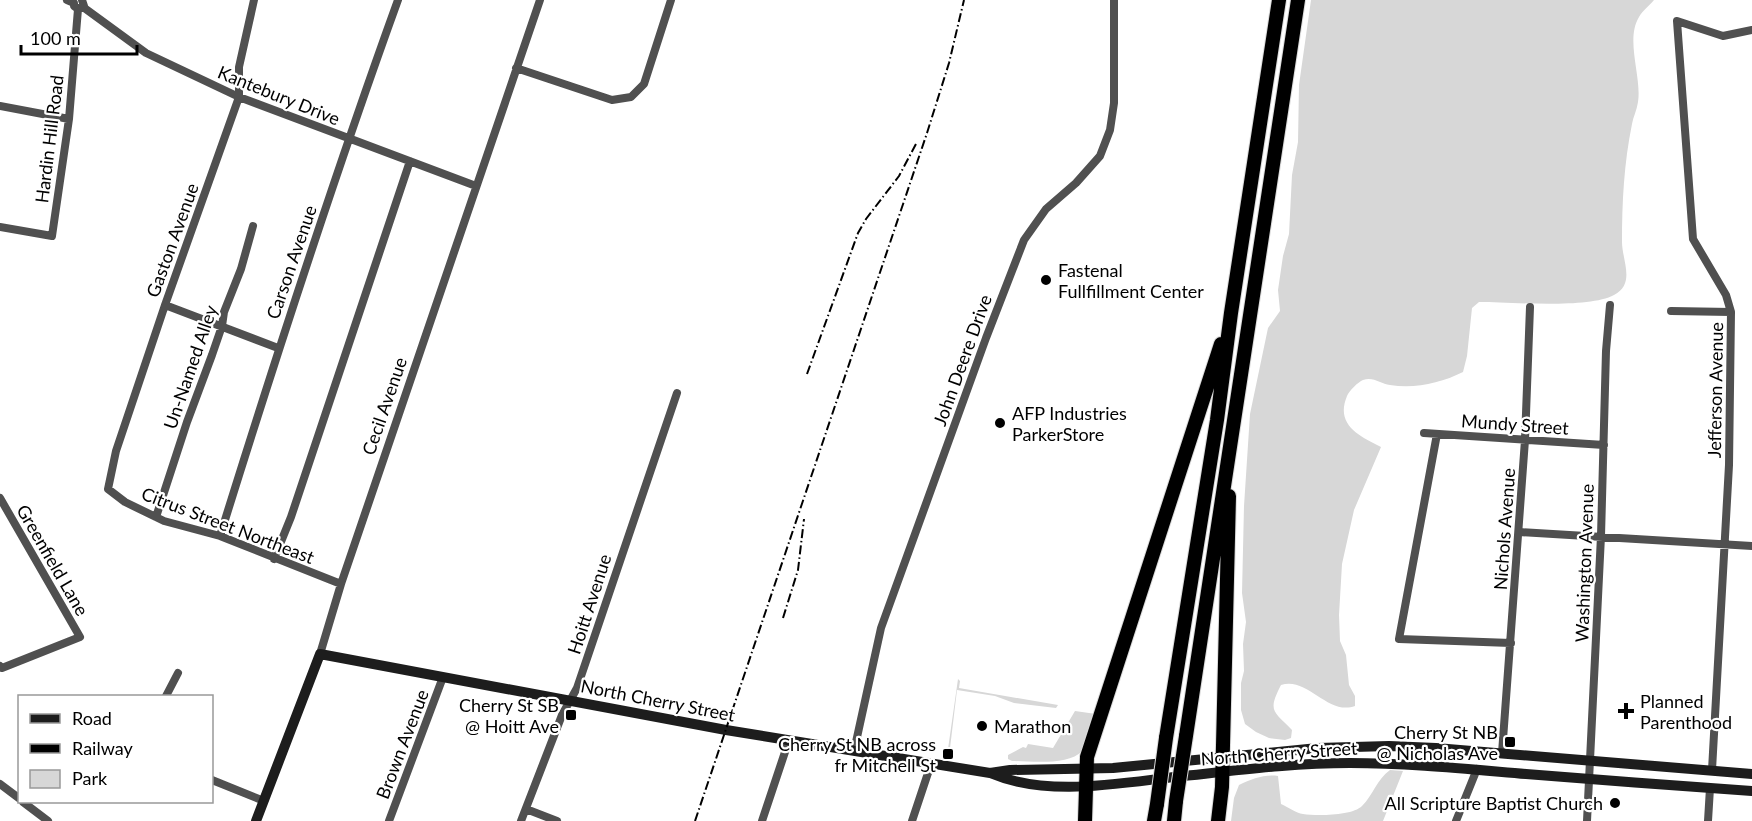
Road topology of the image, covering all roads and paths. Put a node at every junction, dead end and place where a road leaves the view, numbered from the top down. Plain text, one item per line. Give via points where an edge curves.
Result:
1 (254, 0) edge
2 (398, 0) edge
3 (540, 0) edge
4 (671, 0) edge
5 (1114, 0) edge
6 (1279, 0) edge
7 (1298, 0) edge
8 (77, 3) edge
9 (1752, 30) edge
10 (516, 68) junction
11 (239, 97) junction
12 (0, 106) edge
13 (69, 119) junction
14 (348, 138) junction
15 (410, 161) junction
16 (476, 186) junction
17 (253, 226) dead end
18 (0, 227) edge
19 (165, 305) junction
20 (1610, 305) dead end
21 (1530, 307) dead end
22 (1671, 311) dead end
23 (1731, 312) junction
24 (1231, 314) junction
25 (222, 326) junction
26 (278, 348) junction
27 (676, 393) dead end
28 (1424, 433) dead end
29 (1437, 434) junction
30 (1525, 440) junction
31 (1604, 445) junction
32 (1229, 446) junction
33 (108, 489) joint
34 (0, 498) edge
35 (156, 517) junction
36 (1519, 532) junction
37 (220, 536) junction
38 (1601, 536) junction
39 (1724, 543) junction
40 (1752, 546) edge
41 (274, 559) junction
42 (341, 584) junction
43 (1510, 643) junction
44 (320, 654) junction
45 (1, 667) edge
46 (178, 673) dead end
47 (443, 677) junction
48 (167, 695) edge
49 (571, 700) junction
50 (789, 740) junction
51 (854, 751) junction
52 (1502, 753) junction
53 (1222, 757) junction
54 (1590, 761) junction
55 (931, 764) junction
56 (1086, 769) junction
57 (1477, 770) junction
58 (1712, 770) junction
59 (1222, 772) junction
60 (990, 773) junction
61 (1752, 774) edge
62 (1589, 778) junction
63 (213, 780) edge
64 (0, 784) edge
65 (1086, 785) junction
66 (1710, 788) junction
67 (1752, 791) edge
68 (18, 798) edge
69 (264, 801) junction
70 (25, 803) edge
71 (526, 809) junction
72 (48, 821) edge
73 (256, 821) edge
74 (389, 821) edge
75 (521, 821) edge
76 (557, 821) edge
77 (762, 821) edge
78 (912, 821) edge
79 (1085, 821) edge
80 (1154, 821) edge
81 (1174, 821) edge
82 (1218, 821) edge
83 (1456, 821) edge
84 (1587, 821) edge
85 (1708, 821) edge

1 - 11 street, Gaston Avenue via 239,67
2 - 14 street, Carson Avenue
3 - 10 street, Cecil Avenue
4 - 10 street via 644,84 631,97 612,100
5 - 51 street, John Deere Drive via 1114,103 1110,130 1100,156 1046,209 1024,240 881,628
6 - 24 highway
7 - 32 highway
8 - 11 street, Kantebury Drive via 146,53
8 - 13 street, Hardin Hill Road
9 - 23 street, Jefferson Avenue via 1723,36 1677,21 1693,239 1726,295
10 - 16 street, Cecil Avenue
11 - 14 street, Kantebury Drive
11 - 19 street, Gaston Avenue
12 - 13 street
13 - 18 street, Hardin Hill Road via 52,236
14 - 15 street, Kantebury Drive
14 - 26 street, Carson Avenue
15 - 16 street, Kantebury Drive
15 - 41 street
16 - 42 street, Cecil Avenue
17 - 25 street, Un-Named Alley
19 - 25 street
19 - 33 street, Gaston Avenue via 116,451
20 - 31 street, Washington Avenue
21 - 30 street, Nichols Avenue
22 - 23 street
23 - 39 street, Jefferson Avenue
24 - 56 highway
24 - 80 highway, bridge
25 - 26 street
25 - 35 street, Un-Named Alley
26 - 37 street, Carson Avenue
27 - 49 street, Hoitt Avenue
28 - 29 street, Mundy Street
29 - 30 street, Mundy Street
29 - 43 street via 1399,639
30 - 31 street, Mundy Street
30 - 36 street, Nichols Avenue
31 - 38 street, Washington Avenue
32 - 53 highway
32 - 81 highway, bridge
33 - 35 street, Citrus Street Northeast
34 - 45 street, Greenfield Lane via 80,637
35 - 37 street, Citrus Street Northeast
36 - 38 street
36 - 43 street, Nichols Avenue
37 - 41 street, Citrus Street Northeast
38 - 39 street
38 - 54 street, Washington Avenue
39 - 40 street
39 - 58 street, Jefferson Avenue
41 - 42 street, Citrus Street Northeast
42 - 44 street, Cecil Avenue
43 - 52 street, Nichols Avenue
44 - 47 main road, North Cherry Street
44 - 69 main road, Cecil Avenue
46 - 48 street
47 - 49 main road, North Cherry Street
47 - 74 street, Brown Avenue
49 - 50 main road, North Cherry Street
49 - 71 street, Hoitt Avenue
50 - 51 main road, North Cherry Street
50 - 77 street
51 - 55 main road, North Cherry Street
52 - 53 main road, North Cherry Street via 1361,746
52 - 54 main road, North Cherry Street
53 - 56 main road, North Cherry Street
53 - 59 highway
54 - 58 main road, North Cherry Street
54 - 62 street, Washington Avenue
55 - 60 main road, North Cherry Street
55 - 78 street
56 - 60 main road, North Cherry Street
56 - 65 highway
57 - 59 main road, North Cherry Street via 1349,763
57 - 62 main road, North Cherry Street
57 - 83 street
58 - 61 main road, North Cherry Street
59 - 65 main road, North Cherry Street
59 - 82 highway
60 - 65 main road, North Cherry Street via 1008,781
62 - 66 main road, North Cherry Street
62 - 84 street, Washington Avenue
63 - 69 street
64 - 68 street
65 - 79 highway
66 - 67 main road, North Cherry Street
66 - 85 street
69 - 73 main road, Cecil Avenue
70 - 72 street
71 - 75 street, Hoitt Avenue
71 - 76 street

